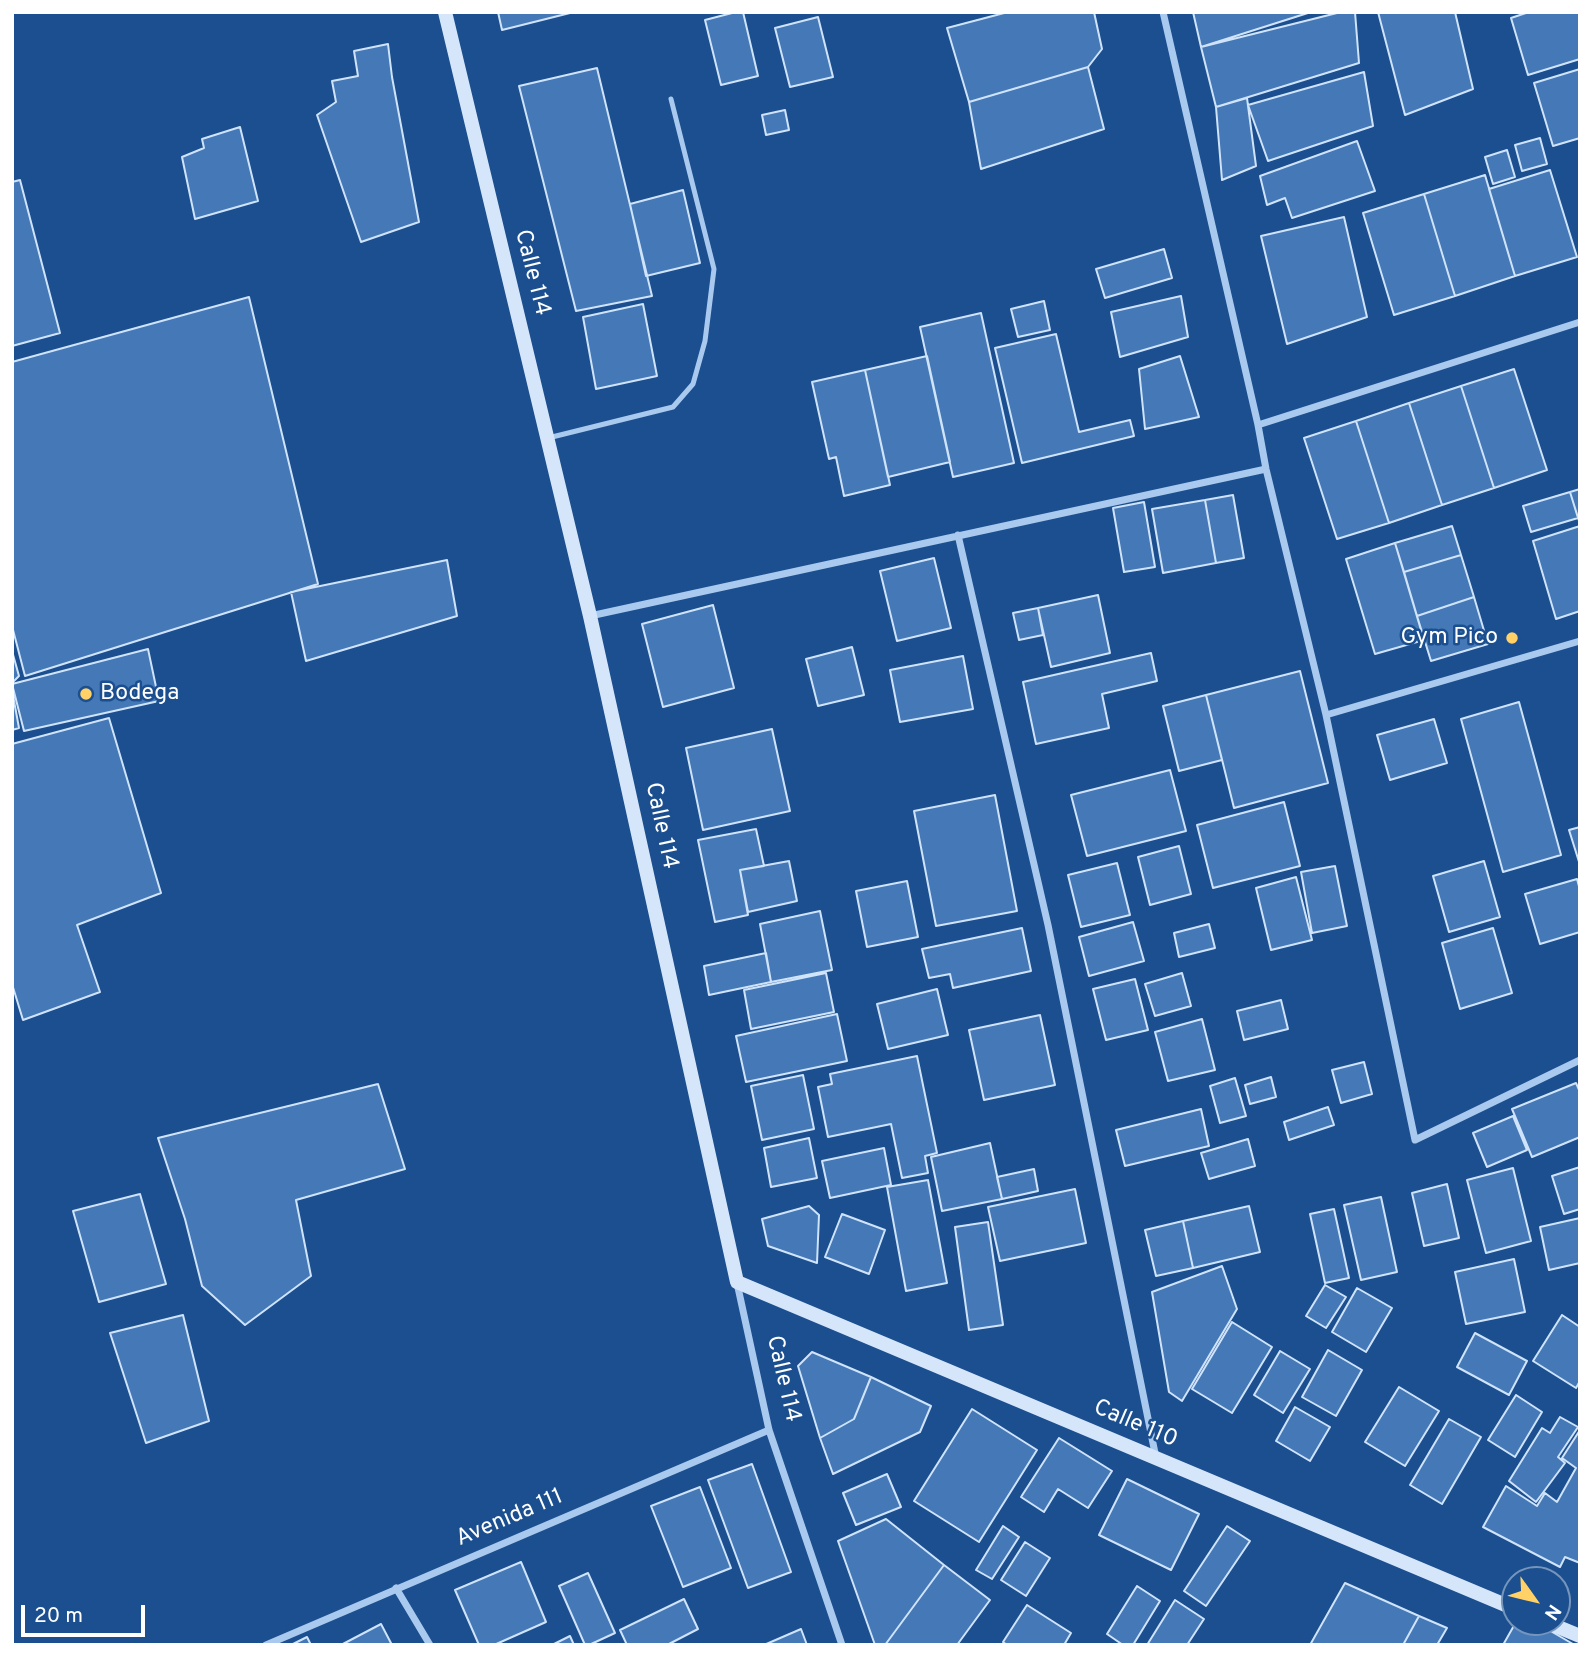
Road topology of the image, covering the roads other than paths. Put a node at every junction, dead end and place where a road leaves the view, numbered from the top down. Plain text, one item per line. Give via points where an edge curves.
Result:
1 (445, 12) edge
2 (1163, 12) edge
3 (671, 99) dead end
4 (1580, 323) edge
5 (1258, 425) junction
6 (548, 438) junction
7 (1265, 469) junction
8 (958, 535) junction
9 (590, 616) junction
10 (1580, 641) edge
11 (1326, 715) junction
12 (1580, 1060) edge
13 (737, 1282) junction
14 (769, 1430) junction
15 (1156, 1459) junction
16 (396, 1588) junction
17 (1501, 1603) edge
18 (266, 1645) edge
19 (430, 1645) edge
20 (842, 1645) edge

1 - 6 street, Calle 114
2 - 5 street
3 - 6 lane via 714,269 705,341 692,384 673,407
4 - 5 street
5 - 7 street
6 - 9 street, Calle 114
7 - 8 street
7 - 11 street
8 - 9 street
8 - 15 street via 1048,925
9 - 13 street, Calle 114
10 - 11 street
11 - 12 street via 1415,1140
13 - 14 street, Calle 114
13 - 15 street, Calle 110
14 - 16 street, Avenida 111
14 - 20 street, Calle 114
15 - 17 street, Calle 110
16 - 18 street, Avenida 111
16 - 19 street

